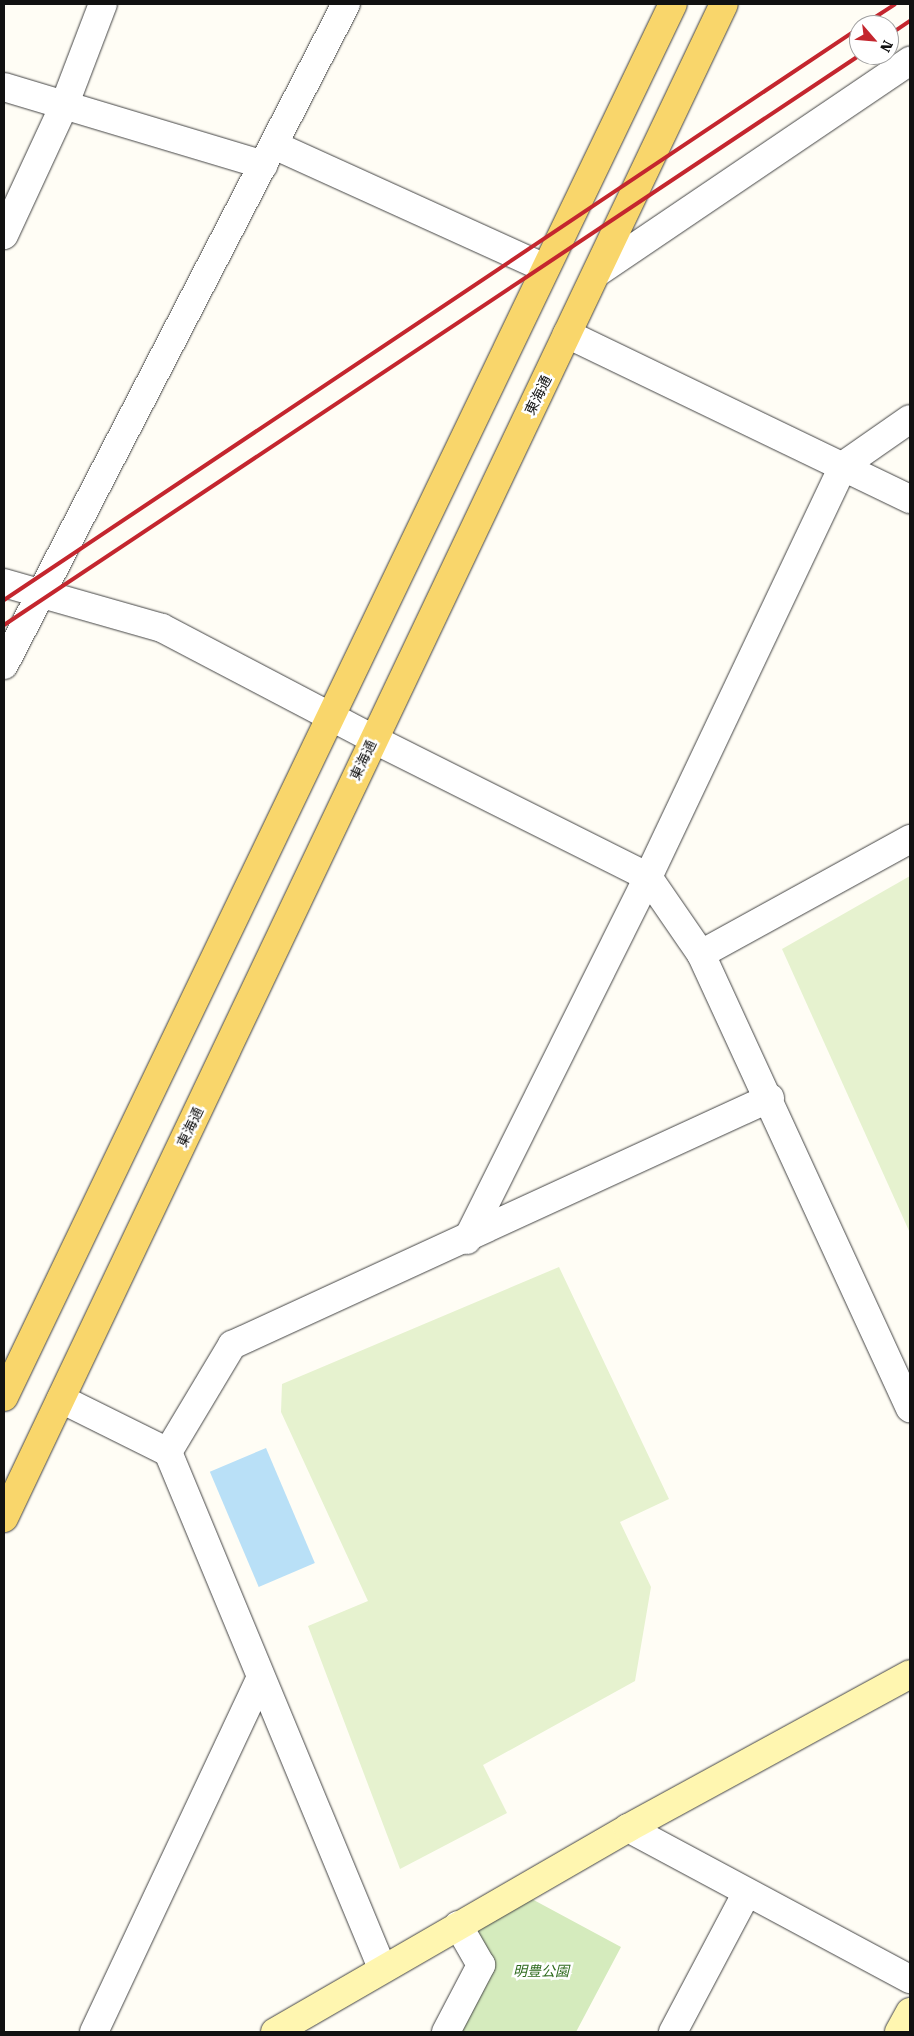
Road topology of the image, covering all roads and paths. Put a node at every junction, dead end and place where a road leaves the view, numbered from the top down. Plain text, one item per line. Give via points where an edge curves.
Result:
1 (103, 4) edge
2 (346, 4) edge
3 (673, 4) edge
4 (724, 4) edge
5 (910, 61) edge
6 (4, 87) edge
7 (64, 106) junction
8 (269, 155) junction
9 (4, 235) edge
10 (545, 268) junction
11 (598, 272) junction
12 (568, 334) junction
13 (910, 419) edge
14 (844, 464) junction
15 (910, 499) edge
16 (4, 583) edge
17 (41, 592) junction
18 (4, 665) edge
19 (330, 714) junction
20 (373, 739) junction
21 (910, 840) edge
22 (648, 877) junction
23 (701, 954) junction
24 (770, 1098) junction
25 (467, 1240) junction
26 (4, 1397) edge
27 (61, 1399) junction
28 (910, 1408) edge
29 (168, 1452) junction
30 (4, 1518) edge
31 (910, 1674) edge
32 (260, 1680) junction
33 (628, 1828) junction
34 (746, 1894) junction
35 (458, 1925) junction
36 (382, 1968) junction
37 (910, 1979) edge
38 (910, 2012) edge
39 (94, 2032) edge
40 (275, 2032) edge
41 (446, 2032) edge
42 (672, 2032) edge
43 (899, 2032) edge

1 - 7 street
2 - 8 street
3 - 10 main road
4 - 11 main road, 東海通
5 - 11 street
6 - 7 street
7 - 8 street
7 - 9 street
8 - 10 street
8 - 17 street
10 - 19 main road
11 - 12 main road, 東海通
12 - 14 street
12 - 20 main road, 東海通
13 - 14 street
14 - 15 street
14 - 22 street
16 - 17 street
17 - 18 street
17 - 19 street via 162,628
19 - 20 street
19 - 26 main road
20 - 22 street
20 - 27 main road, 東海通
21 - 23 street
22 - 23 street
22 - 25 street
23 - 24 street
24 - 25 street
24 - 28 street
25 - 29 street via 232,1346
27 - 29 street
27 - 30 main road, 東海通
29 - 32 street
31 - 33 street
32 - 36 street
32 - 39 street
33 - 34 street
33 - 35 street
34 - 37 street
34 - 42 street
35 - 36 street
35 - 41 street via 481,1965
36 - 40 street
38 - 43 street

